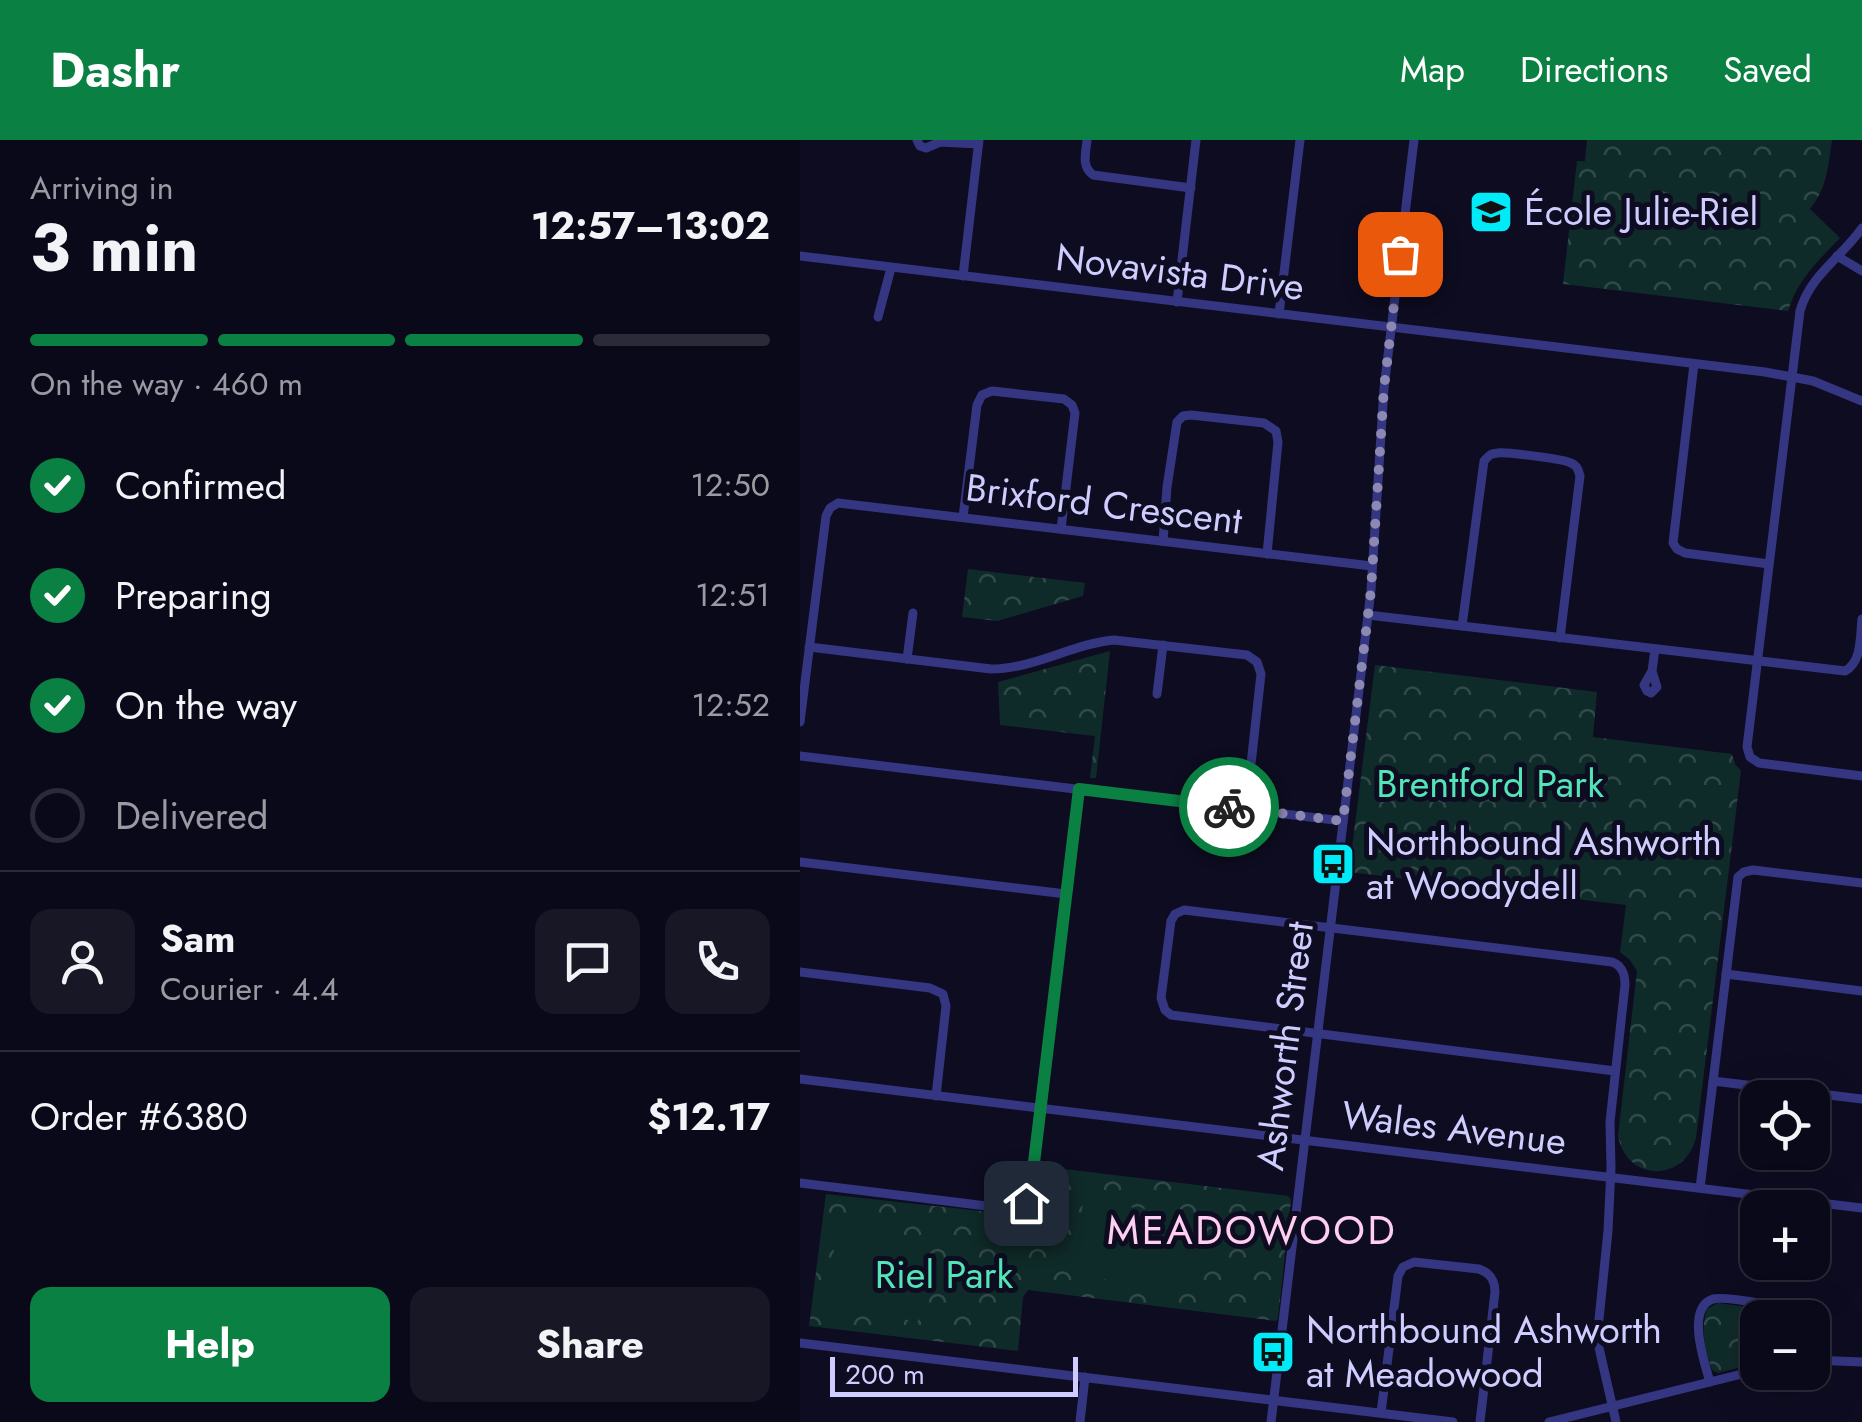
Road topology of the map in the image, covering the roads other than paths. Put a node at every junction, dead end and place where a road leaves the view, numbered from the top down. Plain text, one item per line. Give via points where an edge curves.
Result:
1 (917, 140) edge
2 (1088, 140) edge
3 (1196, 140) edge
4 (1300, 140) edge
5 (1414, 140) edge
6 (939, 141) edge
7 (978, 142) edge
8 (1191, 188) junction
9 (1862, 228) edge
10 (800, 256) edge
11 (1837, 256) junction
12 (890, 268) junction
13 (1862, 272) edge
14 (963, 276) junction
15 (1176, 302) junction
16 (1279, 314) junction
17 (878, 317) dead end
18 (1391, 328) junction
19 (1694, 364) junction
20 (1791, 376) junction
21 (1862, 401) edge
22 (964, 517) junction
23 (1060, 529) junction
24 (1162, 541) junction
25 (1267, 554) junction
26 (1769, 564) junction
27 (1372, 566) junction
28 (912, 613) dead end
29 (1368, 614) junction
30 (1862, 619) edge
31 (1462, 626) junction
32 (1560, 638) junction
33 (1164, 645) junction
34 (809, 648) junction
35 (1655, 649) junction
36 (907, 659) junction
37 (1757, 661) junction
38 (1652, 671) dead end
39 (1157, 694) dead end
40 (800, 722) edge
41 (800, 756) edge
42 (1862, 776) edge
43 (1079, 789) junction
44 (1246, 809) junction
45 (1343, 821) junction
46 (800, 862) edge
47 (1862, 883) edge
48 (1066, 894) junction
49 (1330, 928) junction
50 (800, 972) edge
51 (1726, 974) junction
52 (1862, 991) edge
53 (1317, 1033) junction
54 (1615, 1071) junction
55 (800, 1079) edge
56 (1713, 1081) junction
57 (936, 1096) junction
58 (1862, 1099) edge
59 (1039, 1108) junction
60 (1304, 1140) junction
61 (1611, 1177) junction
62 (800, 1183) edge
63 (1700, 1188) junction
64 (1862, 1208) edge
65 (1740, 1302) edge
66 (800, 1343) edge
67 (1830, 1361) edge
68 (1862, 1362) edge
69 (1740, 1374) edge
70 (1085, 1377) junction
71 (1710, 1382) junction
72 (1272, 1399) junction
73 (1612, 1406) junction
74 (1381, 1413) junction
75 (1080, 1422) edge
76 (1271, 1422) edge
77 (1453, 1422) edge
78 (1480, 1422) edge
79 (1549, 1422) edge
80 (1616, 1422) edge

1 - 6 street via 922,148
2 - 8 street via 1085,162 1093,175
3 - 8 street
4 - 16 street
5 - 18 street, Ashworth Street
6 - 7 street
7 - 14 street
8 - 15 street
9 - 11 street
10 - 12 street, Novavista Drive
11 - 13 street
11 - 20 street via 1803,302
12 - 14 street, Novavista Drive
12 - 17 street
14 - 15 street, Novavista Drive
15 - 16 street, Novavista Drive
16 - 18 street, Novavista Drive
18 - 19 street, Novavista Drive
18 - 27 street, Ashworth Street
19 - 20 street, Novavista Drive
19 - 26 street via 1673,544 1685,553
20 - 21 street, Novavista Drive
20 - 26 street
22 - 23 street, Brixford Crescent
22 - 23 street via 982,395 1064,399 1075,414
22 - 34 street, Brixford Crescent via 842,502 830,508
23 - 24 street, Brixford Crescent
24 - 25 street, Brixford Crescent
24 - 25 street via 1177,422 1190,414 1264,422 1278,436
25 - 27 street, Brixford Crescent
26 - 37 street
27 - 29 street, Ashworth Street
28 - 36 street
29 - 31 street
29 - 45 street, Ashworth Street
30 - 37 street via 1852,669
31 - 32 street
31 - 32 street via 1486,458 1499,453 1567,461 1580,476
32 - 35 street
33 - 36 street via 1100,642 1000,669
33 - 39 street
33 - 44 street via 1258,662
34 - 36 street
34 - 40 street
35 - 37 street
35 - 38 street
37 - 42 street via 1750,757
41 - 43 street
43 - 44 street
43 - 48 street
44 - 45 street
45 - 49 street, Ashworth Street
46 - 48 street
47 - 51 street via 1744,872 1736,884
48 - 59 street
49 - 53 street, Ashworth Street
49 - 53 street via 1184,910 1171,921 1161,998 1171,1016
49 - 54 street via 1616,964 1625,985
50 - 57 street via 943,994
51 - 52 street
51 - 56 street
53 - 54 street
53 - 60 street, Ashworth Street
54 - 61 street
55 - 57 street, Wales Avenue
56 - 58 street
56 - 63 street
57 - 59 street, Wales Avenue
59 - 60 street, Wales Avenue
59 - 62 street via 1030,1196 1021,1208
60 - 61 street, Wales Avenue
60 - 72 street, Ashworth Street
61 - 63 street, Wales Avenue
61 - 73 street via 1596,1338
63 - 64 street, Wales Avenue
65 - 71 street via 1718,1299 1701,1310 1698,1332
66 - 70 street
67 - 68 street
69 - 71 street
70 - 72 street
70 - 75 street
71 - 73 street
72 - 74 street
72 - 76 street, Ashworth Street
73 - 79 street
73 - 80 street
74 - 77 street
74 - 78 street via 1398,1276 1414,1262 1479,1269 1494,1282

